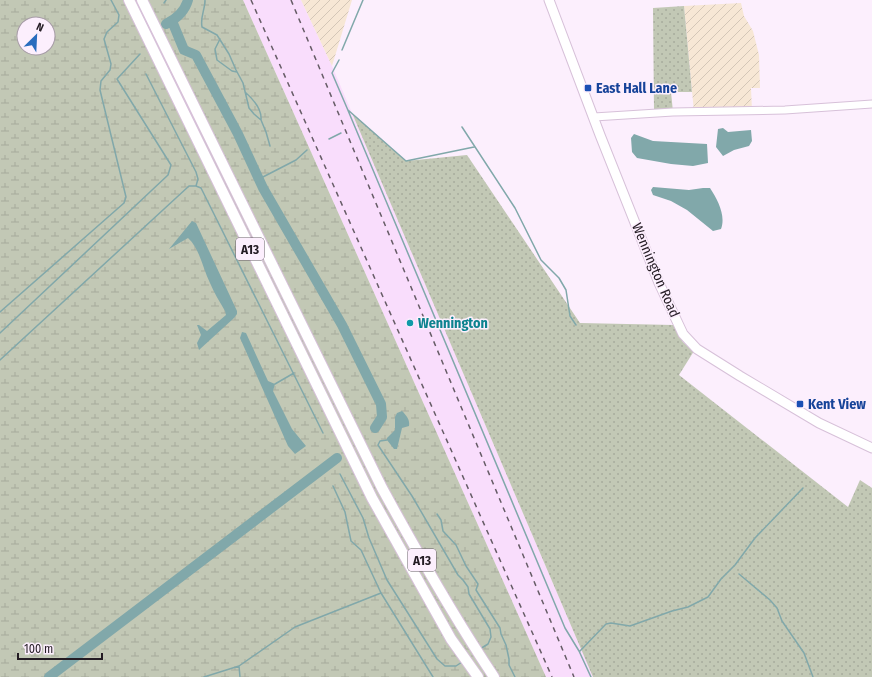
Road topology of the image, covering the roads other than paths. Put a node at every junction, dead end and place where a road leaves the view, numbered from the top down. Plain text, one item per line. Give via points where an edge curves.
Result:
1 (129, 0) edge
2 (142, 0) edge
3 (549, 0) edge
4 (872, 104) edge
5 (594, 117) junction
6 (872, 448) edge
7 (478, 677) edge
8 (494, 677) edge

1 - 7 highway, A13 via 372,498 451,639
2 - 8 highway, A13 via 382,488 463,631
3 - 5 main road, Wennington Road
4 - 5 street
5 - 6 main road, Wennington Road via 659,283 688,341 819,423

